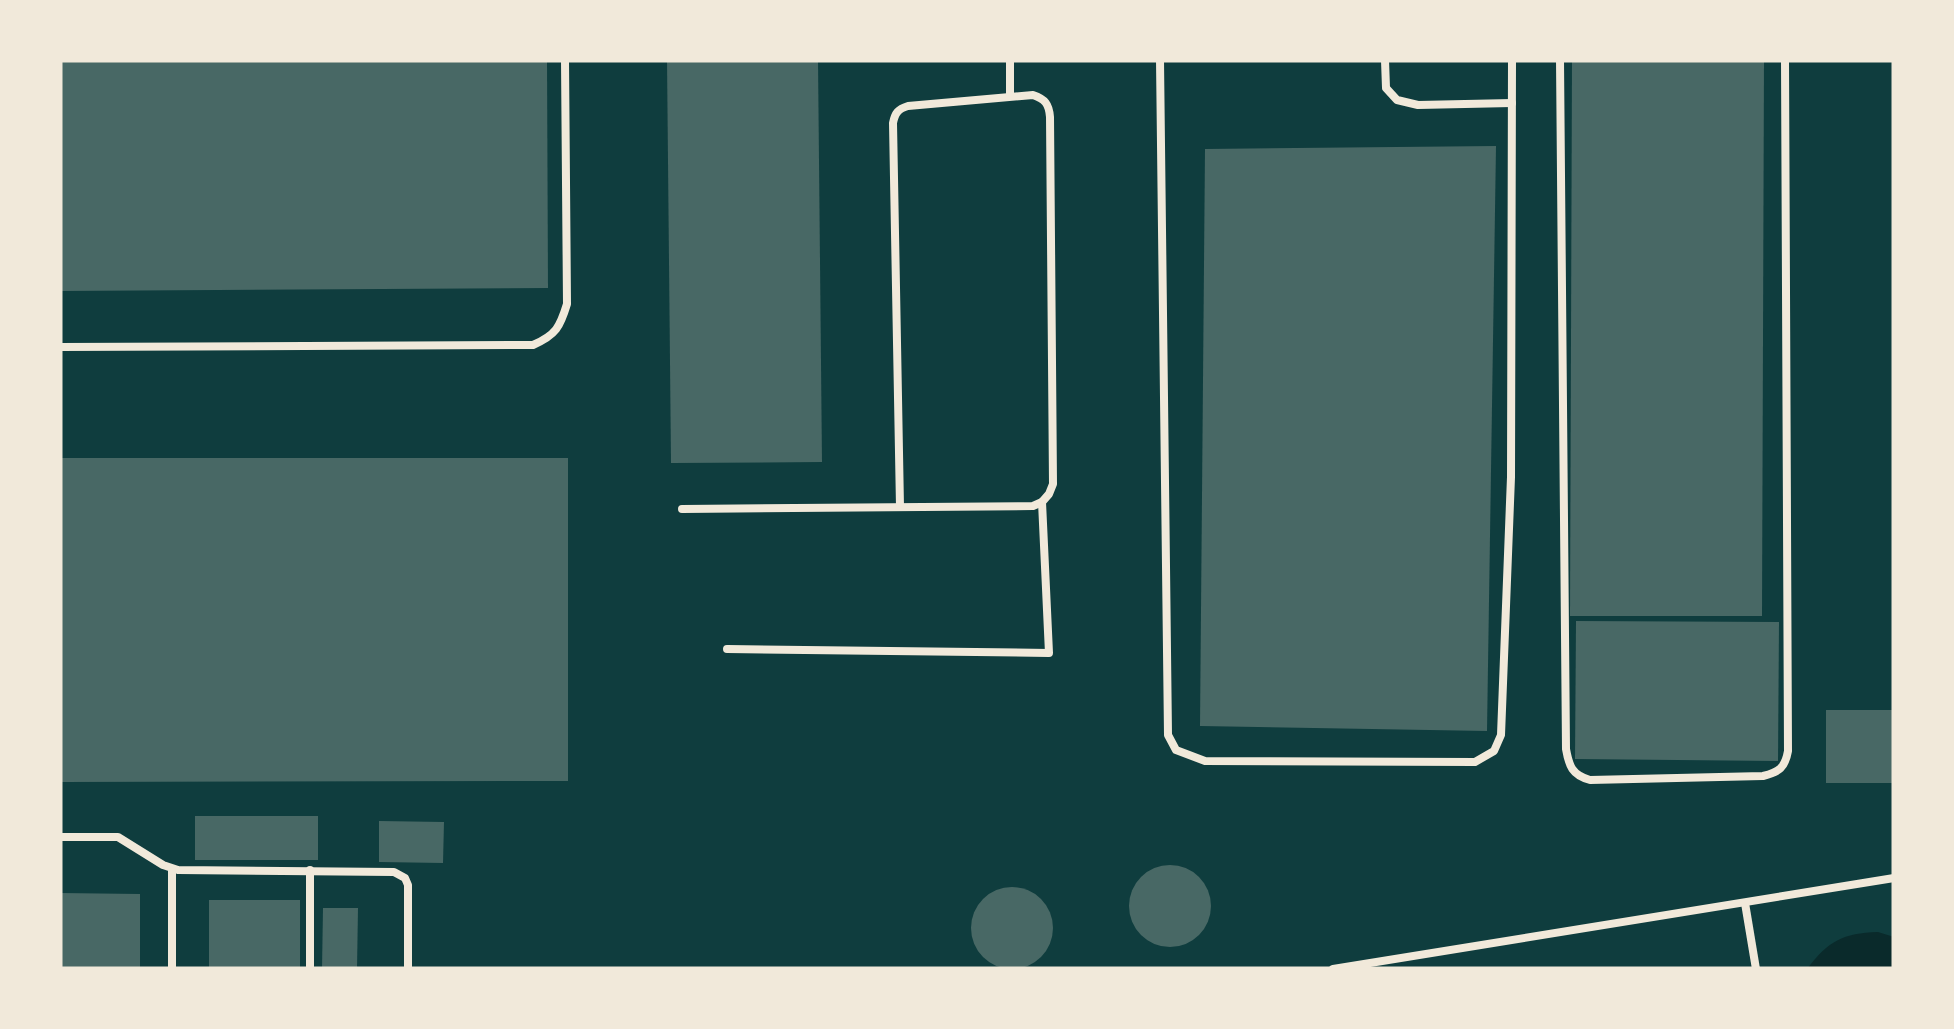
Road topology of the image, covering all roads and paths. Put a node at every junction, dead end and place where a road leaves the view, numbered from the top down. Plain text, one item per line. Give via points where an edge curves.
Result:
1 (565, 60) edge
2 (1010, 60) edge
3 (1160, 60) edge
4 (1384, 60) edge
5 (1512, 60) edge
6 (1560, 60) edge
7 (1785, 60) edge
8 (1010, 96) junction
9 (1512, 103) junction
10 (60, 347) edge
11 (1042, 502) junction
12 (900, 507) junction
13 (682, 509) dead end
14 (727, 649) dead end
15 (60, 837) edge
16 (172, 869) junction
17 (310, 870) junction
18 (1894, 878) edge
19 (1745, 902) junction
20 (172, 969) edge
21 (310, 969) edge
22 (408, 969) edge
23 (1333, 969) edge
24 (1756, 969) edge

1 - 10 lane via 566,304 550,338 534,345
2 - 8 lane
3 - 9 lane via 1168,734 1176,750 1204,760 1475,762 1494,751 1501,735 1511,478
4 - 9 lane via 1386,88 1397,100
5 - 9 lane
6 - 7 lane via 1566,749 1569,767 1590,780 1763,776 1786,762
8 - 11 lane via 1033,95 1049,107 1052,484
8 - 12 lane via 908,106 894,115
11 - 12 lane
11 - 14 lane via 1048,653
12 - 13 lane
15 - 16 lane via 118,837
16 - 17 lane
16 - 20 lane
17 - 21 lane
17 - 22 lane via 386,871 404,878
18 - 19 lane
19 - 23 lane
19 - 24 lane

